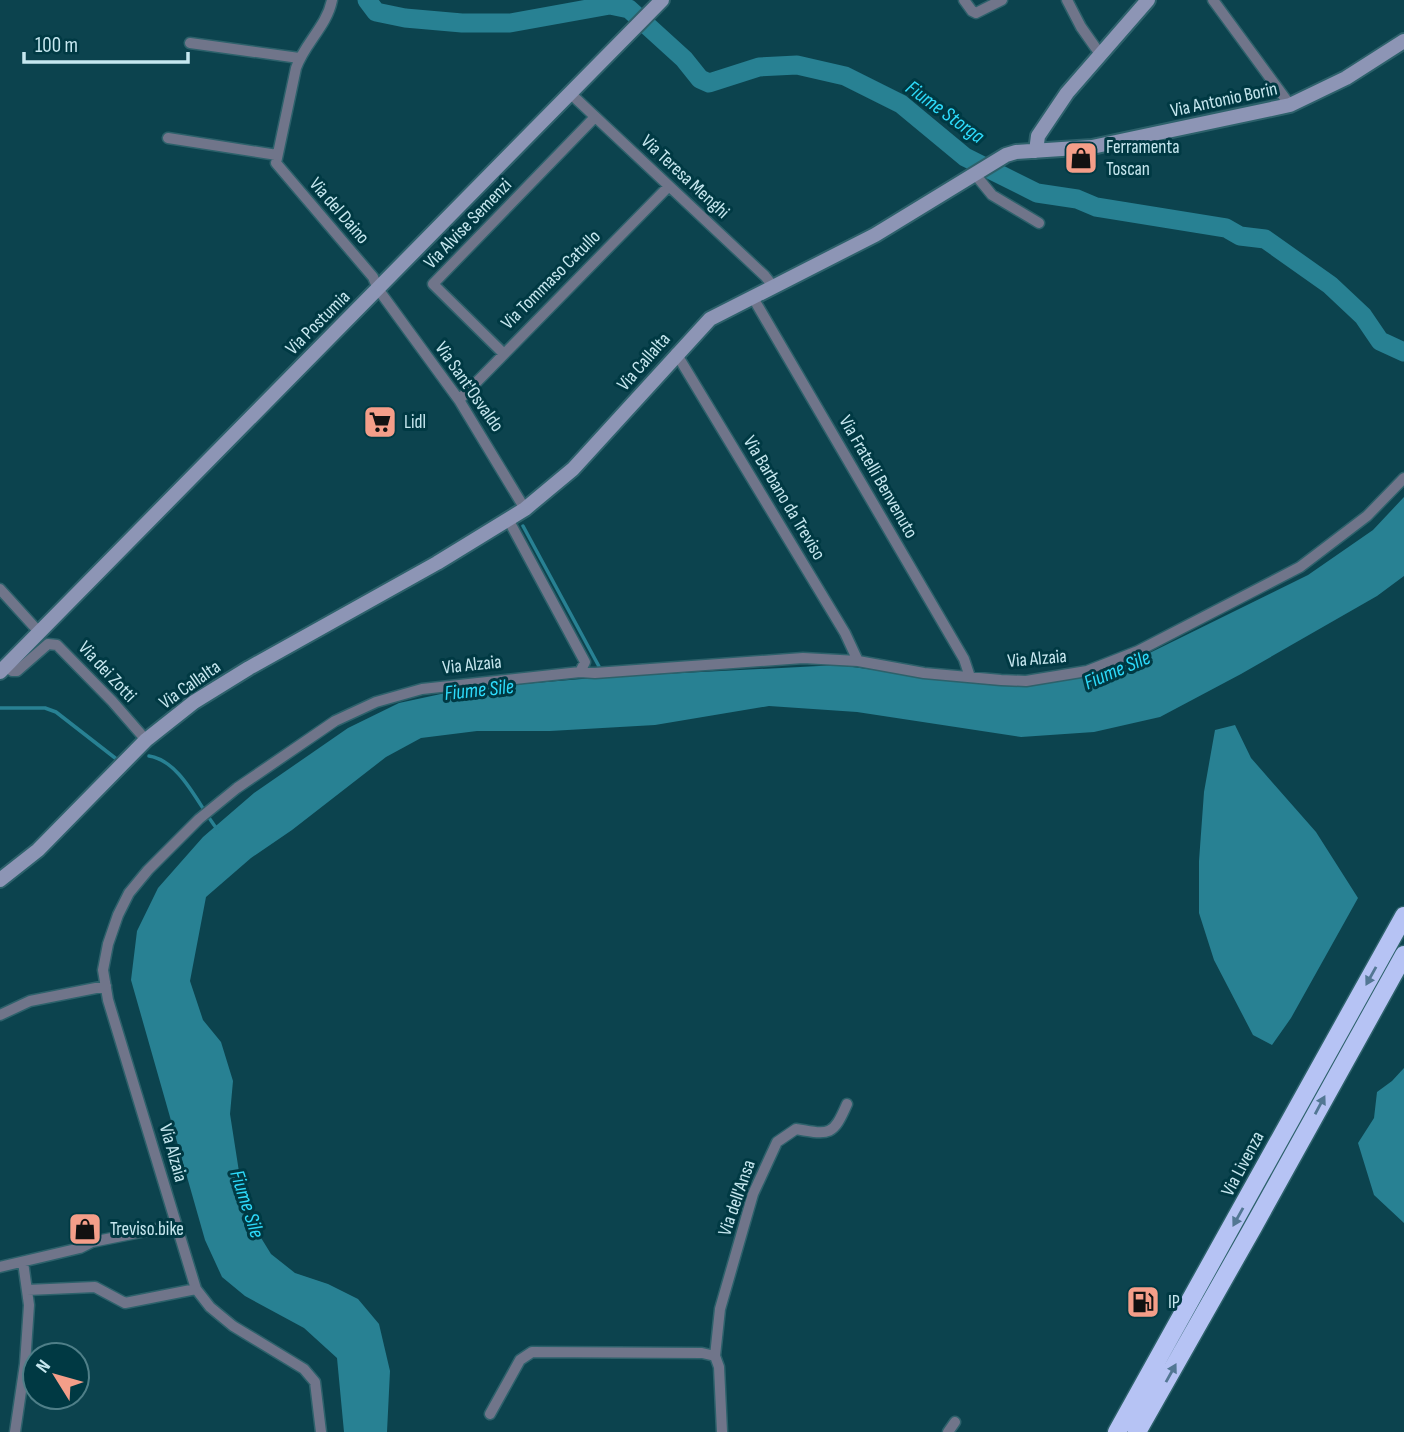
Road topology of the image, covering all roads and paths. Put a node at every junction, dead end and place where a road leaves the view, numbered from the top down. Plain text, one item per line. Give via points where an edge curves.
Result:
1 (332, 0) edge
2 (964, 0) edge
3 (1002, 0) edge
4 (1067, 0) edge
5 (1148, 0) edge
6 (1213, 0) edge
7 (657, 5) edge
8 (1404, 41) edge
9 (190, 43) dead end
10 (1100, 54) junction
11 (299, 58) junction
12 (571, 94) junction
13 (1290, 105) junction
14 (595, 117) junction
15 (167, 138) dead end
16 (1036, 151) junction
17 (277, 155) junction
18 (975, 173) junction
19 (669, 186) junction
20 (1039, 223) dead end
21 (773, 286) junction
22 (378, 289) junction
23 (752, 296) junction
24 (503, 353) junction
25 (677, 353) junction
26 (459, 400) junction
27 (1404, 478) edge
28 (525, 509) junction
29 (508, 519) junction
30 (0, 589) edge
31 (39, 632) junction
32 (858, 661) junction
33 (3, 669) edge
34 (580, 672) junction
35 (970, 677) junction
36 (146, 740) junction
37 (0, 880) edge
38 (1404, 916) edge
39 (1404, 955) edge
40 (106, 986) junction
41 (0, 1015) edge
42 (848, 1104) dead end
43 (176, 1225) junction
44 (23, 1262) junction
45 (0, 1267) edge
46 (196, 1289) junction
47 (27, 1290) junction
48 (715, 1356) junction
49 (490, 1414) dead end
50 (955, 1422) dead end
51 (15, 1432) edge
52 (321, 1432) edge
53 (722, 1432) edge
54 (948, 1432) edge
55 (1117, 1432) edge
56 (1137, 1432) edge

1 - 11 street, Via del Daino
2 - 3 street via 976,13
4 - 10 street
5 - 10 main road
6 - 13 street
7 - 12 main road, Via Postumia
8 - 13 main road, Via Antonio Borin via 1346,78
9 - 11 street
10 - 16 main road via 1043,127
11 - 17 street, Via del Daino
12 - 14 street, Via Teresa Menghi
12 - 22 main road, Via Postumia
13 - 16 main road, Via Antonio Borin via 1092,147
14 - 19 street, Via Teresa Menghi
14 - 24 street, Via Alvise Semenzi via 433,284
15 - 17 street
16 - 18 main road, Via Callalta via 1016,152
17 - 22 street, Via del Daino via 281,171 373,277
18 - 20 street via 992,195
18 - 21 main road, Via Callalta via 875,235
19 - 21 street, Via Teresa Menghi
19 - 24 street, Via Tommaso Catullo
21 - 23 main road, Via Callalta
22 - 26 street, Via Sant'Osvaldo
22 - 31 main road, Via Postumia
23 - 25 main road, Via Callalta via 710,319
23 - 35 street, Via Fratelli Benvenuto via 964,659
24 - 26 street, Via Tommaso Catullo
25 - 28 main road, Via Callalta via 582,460
25 - 32 street, Via Barbano da Treviso
26 - 28 street, Via Sant'Osvaldo
27 - 35 street, Via Alzaia via 1367,516 1300,567 1114,662 1026,681
28 - 29 main road, Via Callalta
29 - 34 street via 584,662
29 - 36 main road, Via Callalta via 238,675
30 - 31 street
31 - 33 main road, Via Postumia
32 - 34 street, Via Alzaia via 803,658
32 - 35 street, Via Alzaia
33 - 36 street, Via dei Zotti via 17,671 47,643 57,645
34 - 40 street, Via Alzaia via 422,689 376,702 335,722 208,810 148,870 118,915 103,970
36 - 37 main road, Via Callalta via 38,850
38 -> 55 highway, Via Livenza
56 -> 39 highway, Via Livenza
40 - 41 street via 30,1001
40 - 43 street, Via Alzaia
42 - 48 street, Via dell'Ansa via 838,1125 829,1132 796,1129 777,1142 753,1194 723,1298
43 - 44 street
43 - 46 street, Via Alzaia
44 - 45 street
44 - 47 street
46 - 47 street via 125,1303 95,1287
46 - 52 street, Via Alzaia via 233,1326 304,1369 315,1382
47 - 51 street via 25,1364
48 - 49 street via 532,1352 520,1360
48 - 53 street, Via dell'Ansa
50 - 54 street

